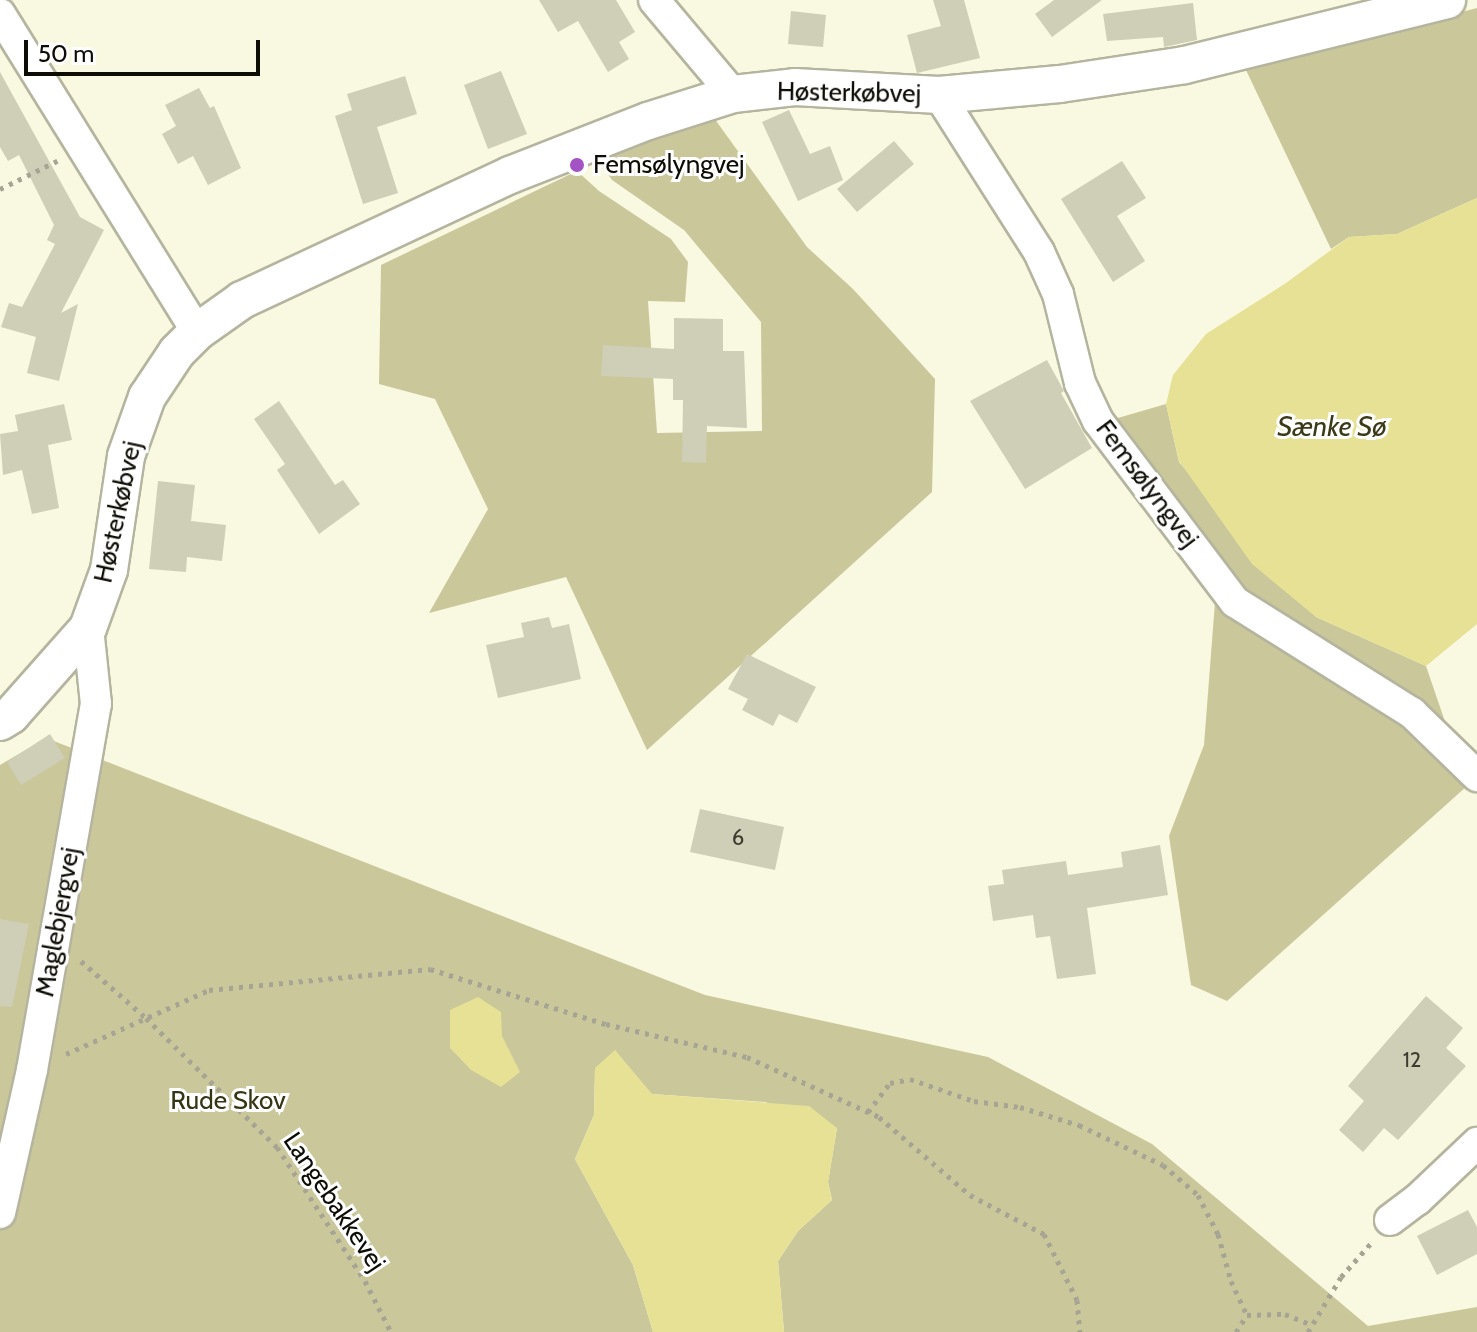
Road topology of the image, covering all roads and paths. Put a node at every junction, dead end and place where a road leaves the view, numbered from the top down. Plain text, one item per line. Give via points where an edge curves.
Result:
1 (654, 0) edge
2 (1447, 0) edge
3 (0, 14) edge
4 (733, 94) junction
5 (939, 95) junction
6 (83, 149) junction
7 (0, 189) edge
8 (197, 332) junction
9 (88, 628) junction
10 (0, 722) edge
11 (1477, 776) edge
12 (56, 940) junction
13 (146, 1018) junction
14 (32, 1070) junction
15 (868, 1112) junction
16 (1477, 1143) edge
17 (0, 1213) edge
18 (1390, 1220) joint
19 (1247, 1315) junction
20 (1312, 1325) junction
21 (391, 1332) edge
22 (1080, 1332) edge
23 (1236, 1332) edge
24 (1308, 1332) edge

1 - 4 street
2 - 5 street, Høsterkøbvej via 1185,65
3 - 6 street
4 - 5 street, Høsterkøbvej via 795,87
4 - 8 street, Høsterkøbvej via 510,175 242,300
5 - 11 street, Femsølyngvej via 1039,252 1058,294 1080,383 1098,421 1235,602 1412,713
6 - 7 path
6 - 8 street
8 - 9 street, Høsterkøbvej via 147,397 126,456 109,570
9 - 10 street, Høsterkøbvej
9 - 12 street, Maglebjergvej via 96,704
12 - 13 path, Langebakkevej
12 - 14 street, Maglebjergvej
13 - 14 path
13 - 15 path via 209,990 430,969 606,1024 747,1057
13 - 21 path, Langebakkevej via 277,1147 365,1281
14 - 17 street, Maglebjergvej
15 - 19 path via 890,1083 910,1079 974,1101 1020,1107 1079,1125 1163,1165 1198,1195
15 - 22 path via 970,1195 1044,1234 1077,1300
16 - 18 street
18 - 20 path via 1341,1277
19 - 20 path via 1285,1314
19 - 23 path
20 - 24 path

